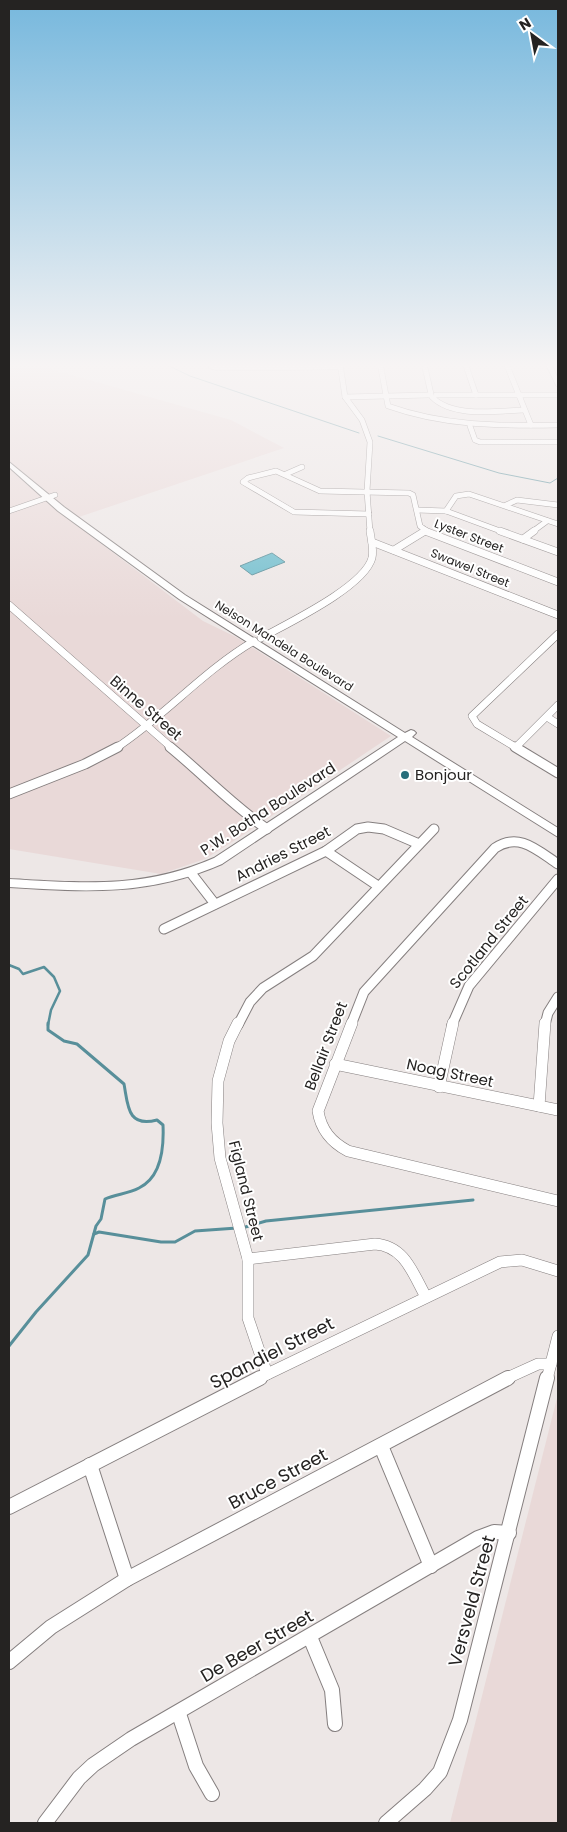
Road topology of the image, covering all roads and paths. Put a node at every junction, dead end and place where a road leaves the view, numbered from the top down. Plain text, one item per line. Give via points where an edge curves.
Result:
1 (371, 448) edge
2 (9, 456) edge
3 (9, 464) edge
4 (302, 467) dead end
5 (286, 474) junction
6 (367, 491) junction
7 (51, 497) junction
8 (506, 505) junction
9 (558, 505) edge
10 (418, 510) junction
11 (9, 511) edge
12 (446, 511) junction
13 (369, 514) junction
14 (547, 521) junction
15 (558, 524) edge
16 (424, 531) junction
17 (523, 539) junction
18 (372, 542) junction
19 (394, 550) junction
20 (558, 552) edge
21 (558, 582) edge
22 (9, 605) edge
23 (557, 613) edge
24 (558, 634) edge
25 (257, 639) junction
26 (558, 705) edge
27 (547, 717) junction
28 (558, 724) edge
29 (146, 727) junction
30 (410, 734) junction
31 (516, 747) junction
32 (558, 773) edge
33 (9, 794) edge
34 (544, 820) junction
35 (558, 825) edge
36 (267, 829) junction
37 (434, 829) dead end
38 (558, 833) edge
39 (419, 844) junction
40 (326, 851) junction
41 (558, 864) edge
42 (191, 874) junction
43 (558, 879) edge
44 (9, 883) edge
45 (378, 886) junction
46 (216, 904) junction
47 (164, 929) dead end
48 (558, 997) edge
49 (335, 1064) junction
50 (439, 1086) junction
51 (539, 1106) junction
52 (558, 1110) edge
53 (558, 1201) edge
54 (248, 1259) junction
55 (558, 1271) edge
56 (426, 1297) junction
57 (558, 1336) edge
58 (551, 1364) junction
59 (267, 1374) junction
60 (381, 1446) junction
61 (90, 1465) junction
62 (9, 1507) edge
63 (509, 1533) junction
64 (431, 1566) junction
65 (128, 1579) junction
66 (310, 1637) junction
67 (9, 1662) edge
68 (179, 1714) junction
69 (335, 1724) dead end
70 (212, 1794) dead end
71 (49, 1821) edge
72 (386, 1823) edge

1 - 6 street
2 - 7 street, Nelson Mandela Boulevard
3 - 7 street, Nelson Mandela Boulevard
4 - 5 street
5 - 6 street via 320,492
5 - 13 street via 273,470 248,478 244,484 294,512
6 - 10 street, Lyster Street via 411,493
6 - 13 street
7 - 11 street
7 - 25 street, Nelson Mandela Boulevard
8 - 9 street via 517,500
8 - 12 street via 464,494 454,497
8 - 14 street
10 - 12 street
10 - 16 street, Lyster Street
12 - 17 street
13 - 18 street
14 - 15 street
14 - 17 street
16 - 19 street
16 - 21 street, Lyster Street
17 - 20 street
18 - 19 street, Swawel Street
18 - 25 street via 373,555 369,566 346,589
19 - 23 street, Swawel Street
22 - 29 street, Binne Street
24 - 31 street via 473,712 473,720 477,724
25 - 29 street via 222,661
25 - 30 street, Nelson Mandela Boulevard
26 - 27 street
27 - 28 street
27 - 31 street
29 - 33 street via 103,755
29 - 36 street, Binne Street via 201,772 237,808
30 - 34 street, Nelson Mandela Boulevard
30 - 36 street, P.W. Botha Boulevard
31 - 32 street
34 - 35 street, Nelson Mandela Boulevard
34 - 38 street, Nelson Mandela Boulevard
36 - 42 street, P.W. Botha Boulevard via 218,861
37 - 39 street, Figland Street
39 - 40 street, Andries Street via 393,832 364,827
39 - 45 street, Figland Street
40 - 45 street
40 - 46 street, Andries Street
41 - 49 street, Bellair Street via 522,840 510,839 496,848 364,992
42 - 44 street, P.W. Botha Boulevard via 152,884 124,886
42 - 46 street
43 - 50 street, Scotland Street via 459,1002
45 - 54 street, Figland Street via 313,956 256,994 224,1054 218,1081 218,1142
46 - 47 street, Andries Street
48 - 51 street via 545,1024
49 - 50 street, Noag Street
49 - 53 street, Bellair Street via 318,1111 324,1131 338,1146
50 - 51 street, Noag Street
51 - 52 street, Noag Street
54 - 56 street via 388,1245 402,1256
54 - 59 street, Figland Street via 248,1318
55 - 56 street, Spandiel Street via 511,1259
56 - 59 street, Spandiel Street
57 - 58 street
58 - 60 street, Bruce Street via 538,1364 522,1370
58 - 63 street, Versveld Street
59 - 61 street, Spandiel Street
60 - 64 street
60 - 65 street, Bruce Street
61 - 62 street, Spandiel Street
61 - 65 street
63 - 64 street, De Beer Street via 484,1535
63 - 72 street, Versveld Street via 449,1752 440,1772 425,1789
64 - 66 street, De Beer Street
65 - 67 street, Bruce Street via 63,1616 38,1634
66 - 68 street, De Beer Street
66 - 69 street via 335,1697
68 - 70 street via 199,1771
68 - 71 street, De Beer Street via 131,1739 93,1765 79,1778

